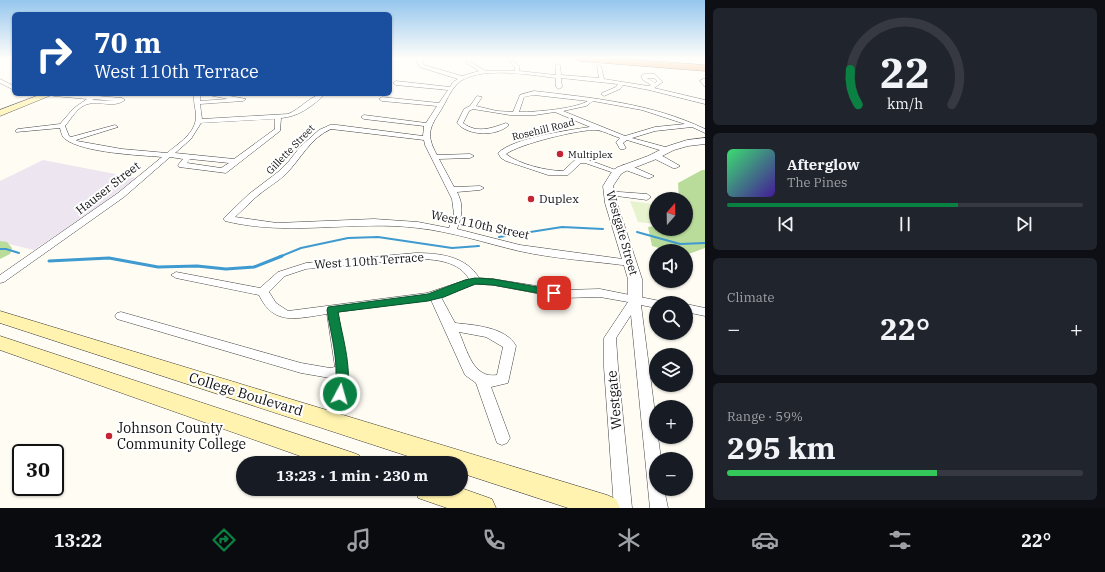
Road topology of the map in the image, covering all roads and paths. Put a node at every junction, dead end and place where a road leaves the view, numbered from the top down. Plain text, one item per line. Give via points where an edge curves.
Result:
1 (1, 82) edge
2 (457, 82) edge
3 (559, 82) edge
4 (613, 82) edge
5 (396, 83) dead end
6 (622, 83) junction
7 (655, 84) dead end
8 (452, 86) junction
9 (12, 87) edge
10 (559, 87) dead end
11 (649, 88) junction
12 (604, 94) dead end
13 (45, 96) edge
14 (74, 96) edge
15 (97, 96) edge
16 (197, 96) edge
17 (221, 96) edge
18 (319, 96) edge
19 (479, 97) dead end
20 (93, 98) junction
21 (382, 98) dead end
22 (592, 99) junction
23 (636, 100) dead end
24 (87, 102) junction
25 (705, 102) edge
26 (197, 103) junction
27 (629, 104) junction
28 (440, 105) junction
29 (472, 106) junction
30 (557, 111) junction
31 (0, 113) edge
32 (516, 113) junction
33 (278, 116) junction
34 (364, 117) dead end
35 (200, 121) junction
36 (428, 125) junction
37 (506, 125) dead end
38 (694, 125) junction
39 (62, 126) junction
40 (115, 127) dead end
41 (598, 128) junction
42 (18, 131) dead end
43 (705, 131) edge
44 (426, 138) junction
45 (626, 138) junction
46 (70, 139) junction
47 (705, 142) edge
48 (622, 148) dead end
49 (666, 150) junction
50 (168, 156) junction
51 (470, 156) dead end
52 (656, 156) junction
53 (188, 157) junction
54 (435, 157) junction
55 (236, 161) junction
56 (676, 166) dead end
57 (622, 169) junction
58 (650, 176) dead end
59 (480, 188) dead end
60 (453, 190) junction
61 (609, 193) junction
62 (647, 197) dead end
63 (228, 219) joint
64 (452, 231) junction
65 (630, 263) junction
66 (176, 275) dead end
67 (0, 280) edge
68 (475, 281) junction
69 (263, 292) junction
70 (435, 296) junction
71 (635, 300) junction
72 (649, 303) edge
73 (693, 309) edge
74 (332, 310) junction
75 (705, 312) edge
76 (121, 316) dead end
77 (0, 317) edge
78 (451, 327) junction
79 (0, 343) edge
80 (341, 370) junction
81 (482, 381) junction
82 (330, 420) junction
83 (502, 438) dead end
84 (652, 452) edge
85 (331, 456) edge
86 (448, 496) edge
87 (657, 496) edge
88 (483, 508) edge
89 (607, 508) edge
90 (623, 508) edge
91 (659, 508) edge

1 - 9 street
2 - 8 street
3 - 10 street
4 - 6 street
5 - 8 street
6 - 11 street
6 - 12 street via 618,88
7 - 11 street
8 - 28 street
11 - 25 street
13 - 31 main road
14 - 20 street
15 - 20 street
16 - 26 street
17 - 26 street via 243,99
18 - 33 street via 296,113
19 - 29 street
20 - 24 street
20 - 24 street via 122,100 114,103
21 - 28 street
22 - 27 street
22 - 30 street via 588,103
22 - 32 street via 529,94 522,96
23 - 27 street
24 - 39 street via 71,114
26 - 35 street
27 - 38 street via 673,116
28 - 36 street
29 - 32 street
29 - 37 street via 466,110 460,121 462,125 484,131
30 - 32 street
30 - 41 street
33 - 35 street
33 - 55 street via 278,130
34 - 36 street
35 - 50 street, Hauser Street via 189,138
36 - 44 street
38 - 43 street
38 - 45 street via 653,129
39 - 42 street
39 - 46 street via 64,134
40 - 46 street
41 - 45 street
41 - 57 street, Rosehill Road via 564,133 511,147 502,153 509,159 548,173 565,173 579,161 586,160
44 - 54 street
44 - 63 street, Gillette Street via 337,127 324,129 302,148 281,174
45 - 48 street via 620,142
45 - 49 street
46 - 50 street via 107,149
47 - 49 street
49 - 52 street
50 - 53 street
50 - 67 street, Hauser Street via 121,195
51 - 54 street
52 - 56 street
52 - 57 street
53 - 55 street
53 - 55 street via 182,165 223,171
54 - 60 street
57 - 58 street
57 - 61 street, Westgate Street via 611,180 608,186
59 - 60 street
60 - 64 street via 458,214
61 - 62 street
61 - 65 street, Westgate Street
63 - 64 street, West 110th Street via 276,226 395,223
64 - 65 street, West 110th Street via 520,248
65 - 71 street, Westgate Street via 635,279
66 - 69 street
68 - 69 street, West 110th Terrace via 470,272 458,263 435,256 416,256 306,266 289,270 275,277
68 - 70 street
68 - 71 street via 562,294 600,293
69 - 74 street via 266,301 273,308 287,315
70 - 74 street
70 - 78 street
71 - 72 street
71 - 84 street, Westgate Street
71 - 90 street, Westgate via 610,338
73 - 75 street
74 - 80 street
76 - 80 street via 301,368 330,373
77 - 82 main road, College Boulevard
78 - 81 street via 470,371
78 - 81 street via 498,336 510,346 503,379 495,382
79 - 85 main road
80 - 82 street via 343,384
81 - 83 street
82 - 89 main road, College Boulevard
86 - 88 main road
87 - 91 street

